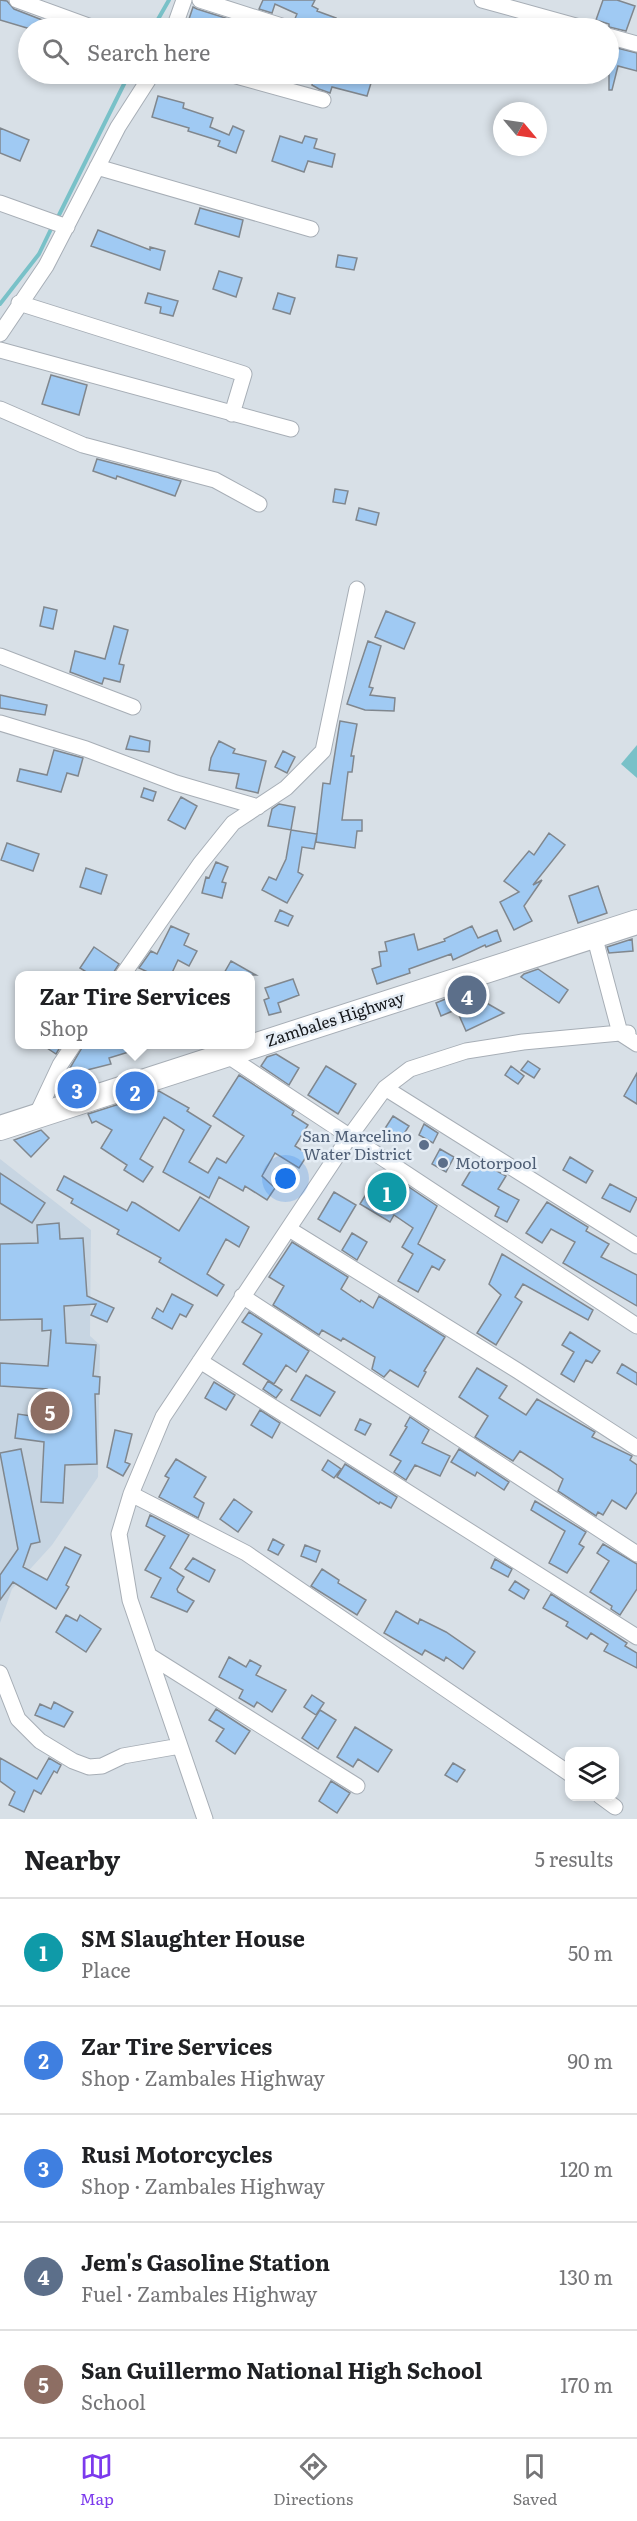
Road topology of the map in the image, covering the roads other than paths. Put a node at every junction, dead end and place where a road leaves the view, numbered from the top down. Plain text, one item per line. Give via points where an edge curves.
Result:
1 (17, 0) edge
2 (184, 0) edge
3 (200, 0) edge
4 (482, 0) edge
5 (66, 18) edge
6 (178, 18) edge
7 (257, 18) edge
8 (547, 18) edge
9 (619, 39) edge
10 (637, 44) edge
11 (146, 84) edge
12 (265, 84) edge
13 (323, 100) dead end
14 (97, 167) junction
15 (0, 203) edge
16 (59, 224) junction
17 (311, 229) dead end
18 (19, 303) junction
19 (0, 334) edge
20 (0, 350) edge
21 (0, 409) edge
22 (232, 414) junction
23 (291, 429) dead end
24 (259, 504) dead end
25 (357, 590) dead end
26 (0, 656) edge
27 (133, 706) dead end
28 (0, 723) edge
29 (258, 807) junction
30 (637, 922) edge
31 (594, 935) junction
32 (125, 971) edge
33 (637, 1032) edge
34 (620, 1034) junction
35 (255, 1044) edge
36 (637, 1044) edge
37 (71, 1049) edge
38 (241, 1049) edge
39 (225, 1054) junction
40 (386, 1088) junction
41 (36, 1116) junction
42 (0, 1128) edge
43 (350, 1136) junction
44 (289, 1229) junction
45 (637, 1246) edge
46 (242, 1296) junction
47 (637, 1326) edge
48 (200, 1361) junction
49 (637, 1448) edge
50 (131, 1494) junction
51 (637, 1554) edge
52 (637, 1637) edge
53 (150, 1656) junction
54 (0, 1673) edge
55 (180, 1746) junction
56 (565, 1771) edge
57 (357, 1786) dead end
58 (606, 1801) edge
59 (615, 1807) dead end
60 (205, 1819) edge

1 - 5 street
2 - 6 street
3 - 7 street
4 - 8 street
9 - 10 street
11 - 14 street
12 - 13 street
14 - 16 street
14 - 17 street
15 - 16 street
16 - 18 street via 46,266
18 - 19 street
18 - 22 street via 244,374
20 - 22 street
21 - 24 street via 83,445 215,480
22 - 23 street
25 - 29 street via 323,751 286,788
26 - 27 street
28 - 29 street
29 - 32 street via 233,823
30 - 31 main road, Zambales Highway
31 - 34 street
31 - 35 main road, Zambales Highway
33 - 34 street
34 - 36 street
34 - 40 street via 523,1042 441,1057 410,1069
37 - 41 street
38 - 39 main road, Zambales Highway
39 - 41 main road, Zambales Highway
39 - 43 street
40 - 43 street
40 - 45 street
41 - 42 main road, Zambales Highway
43 - 44 street
43 - 47 street
44 - 46 street
44 - 49 street
46 - 48 street
46 - 51 street
48 - 50 street via 163,1417
48 - 52 street
50 - 53 street via 119,1534 130,1600
50 - 56 street via 246,1553
53 - 55 street
53 - 57 street
54 - 55 street via 18,1719 40,1741 72,1761 89,1767 102,1766 123,1756
55 - 60 street
58 - 59 street

